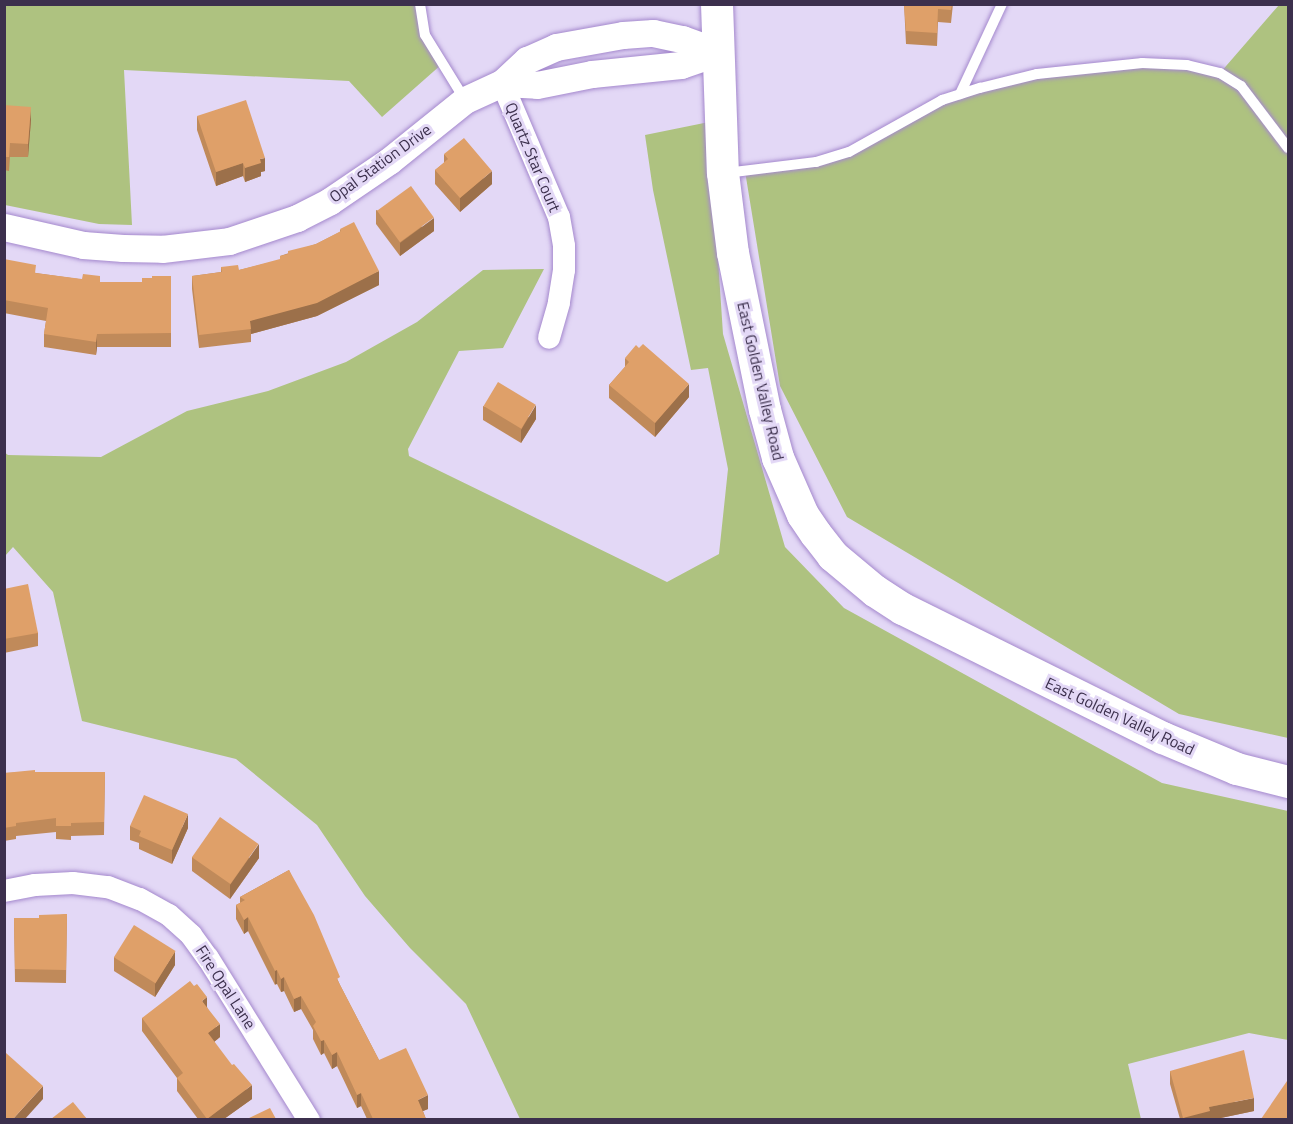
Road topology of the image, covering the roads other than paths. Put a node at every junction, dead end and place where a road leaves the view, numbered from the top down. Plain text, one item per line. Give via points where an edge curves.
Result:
1 (420, 4) edge
2 (717, 4) edge
3 (1002, 4) edge
4 (718, 52) junction
5 (502, 83) junction
6 (960, 94) junction
7 (465, 100) junction
8 (1288, 147) edge
9 (723, 173) junction
10 (4, 227) edge
11 (549, 338) dead end
12 (1288, 782) edge
13 (4, 891) edge
14 (309, 1119) edge

1 - 7 lane via 425,35
2 - 4 main road, East Golden Valley Road
3 - 6 lane
4 - 5 street, Opal Station Drive via 681,66 592,74 537,85
4 - 9 main road, East Golden Valley Road
5 - 7 street, Opal Station Drive
5 - 11 street, Quartz Star Court via 559,217 564,270
6 - 8 lane via 1037,74 1142,63 1187,65 1220,73 1241,86
6 - 9 lane via 942,100 849,152 816,162
7 - 10 street, Opal Station Drive via 390,160 330,201 289,221 229,241 162,249 123,248 83,245
9 - 12 main road, East Golden Valley Road via 737,276 778,458 803,515 833,556 903,609 982,650 1203,755 1237,769
13 - 14 street, Fire Opal Lane via 73,883 108,887 140,898 169,915 208,958

